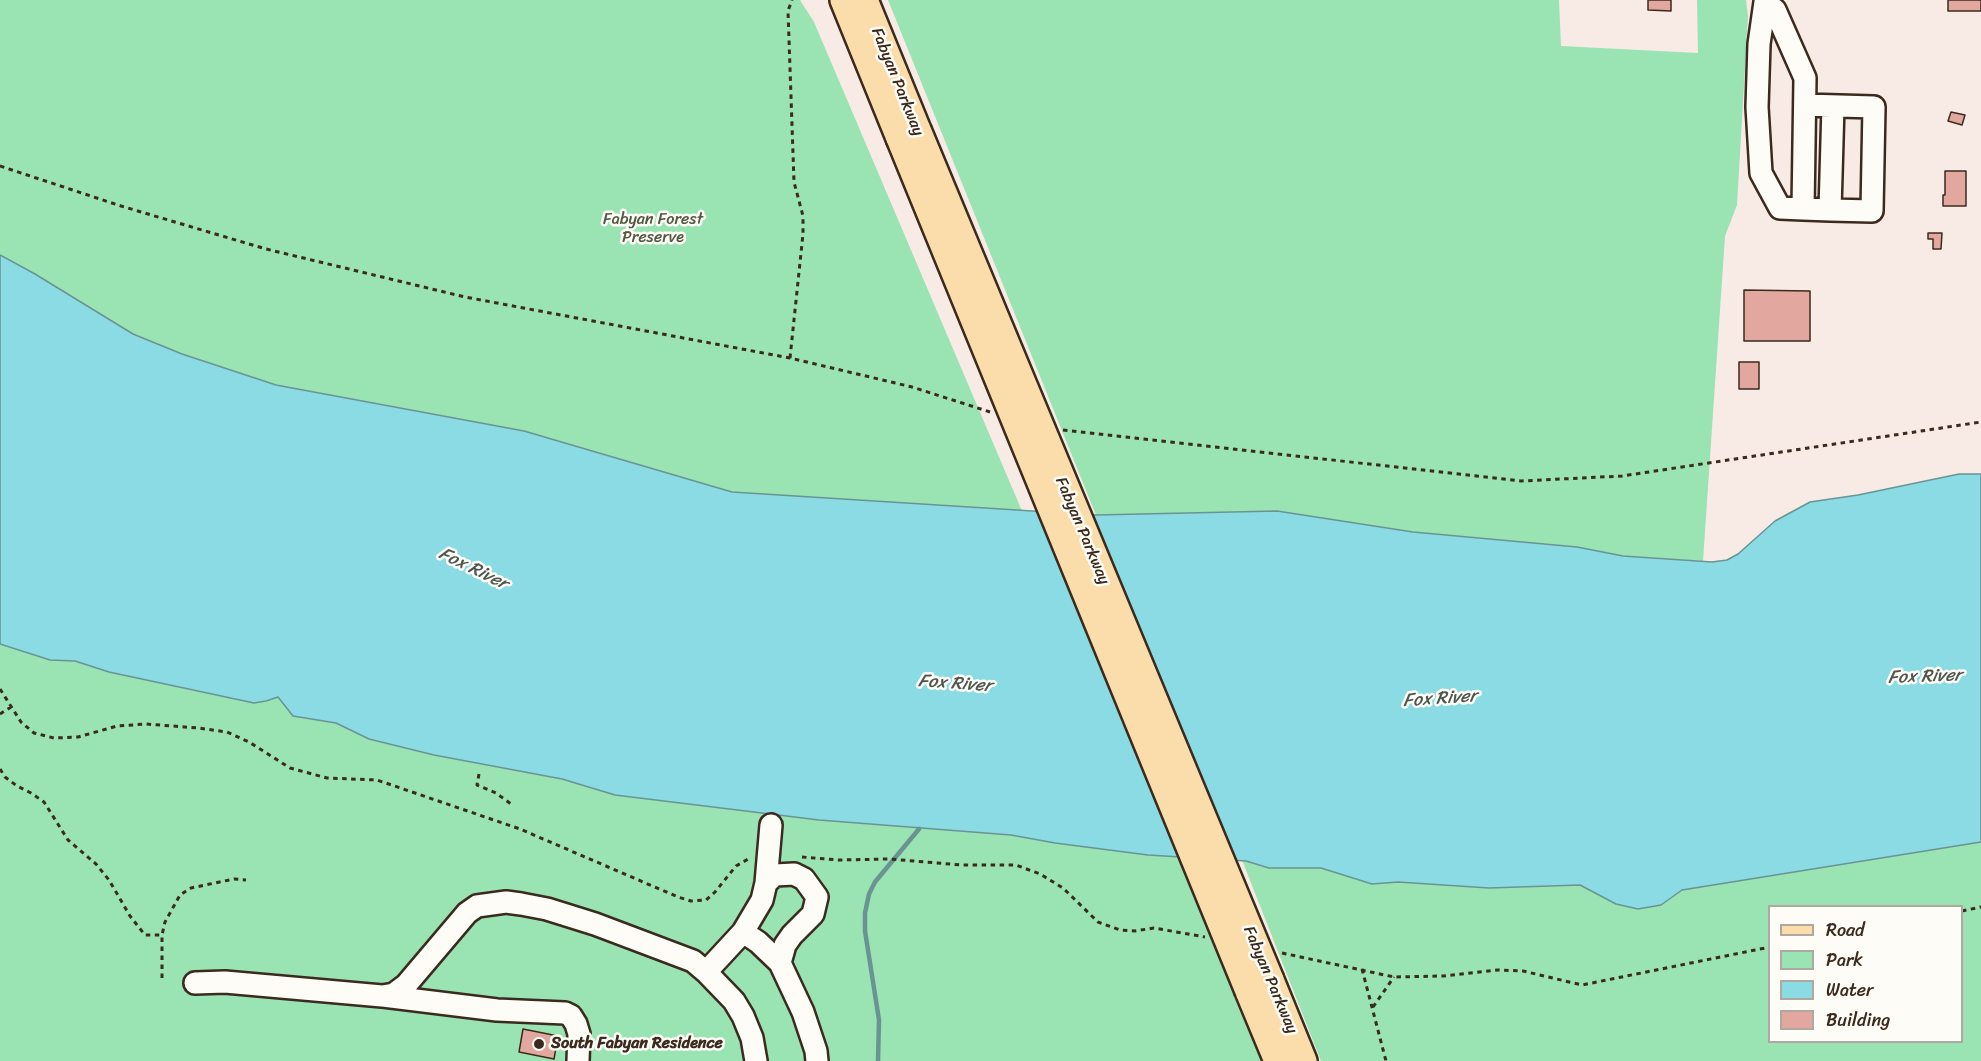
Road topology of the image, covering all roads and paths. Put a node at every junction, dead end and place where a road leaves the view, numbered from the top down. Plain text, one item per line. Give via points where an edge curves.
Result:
1 (792, 0) edge
2 (844, 0) edge
3 (864, 0) edge
4 (1764, 1) edge
5 (1805, 105) junction
6 (1833, 106) junction
7 (908, 134) junction
8 (1803, 209) junction
9 (1830, 210) junction
10 (790, 358) dead end
11 (0, 689) edge
12 (11, 707) junction
13 (0, 714) edge
14 (0, 769) edge
15 (479, 774) dead end
16 (511, 804) dead end
17 (771, 825) dead end
18 (769, 857) junction
19 (246, 879) dead end
20 (766, 884) junction
21 (1981, 907) edge
22 (1963, 911) edge
23 (743, 932) junction
24 (162, 935) junction
25 (1212, 938) dead end
26 (1768, 947) edge
27 (1281, 952) dead end
28 (780, 963) junction
29 (1362, 969) junction
30 (706, 972) junction
31 (1394, 977) junction
32 (162, 978) dead end
33 (195, 983) dead end
34 (1259, 986) junction
35 (382, 996) junction
36 (1372, 1008) junction
37 (578, 1061) edge
38 (756, 1061) edge
39 (817, 1061) edge
40 (1278, 1061) edge
41 (1303, 1061) edge
42 (1386, 1061) edge

1 - 10 path via 788,11 794,182 803,216 803,234
2 - 7 main road, Fabyan Parkway
3 - 7 main road, Fabyan Parkway
4 - 5 lane via 1774,10 1806,78
4 - 8 lane via 1757,107 1761,173 1780,208
5 - 6 lane
5 - 8 lane
6 - 9 lane
6 - 9 lane via 1874,107 1872,211
7 - 34 main road, Fabyan Parkway, bridge
8 - 9 lane
11 - 12 path
12 - 13 path
12 - 18 path via 21,723 34,733 54,738 146,724 227,732 290,768 327,778 377,780 520,829 691,901 706,900 736,866 752,857
14 - 24 path via 17,786 44,802 68,840 109,880 145,935
15 - 16 path via 477,784
17 - 18 lane
18 - 20 lane
18 - 25 path via 1016,865 1063,888 1098,922 1120,930 1154,928
19 - 24 path via 191,888 180,896
20 - 23 lane via 762,900
20 - 28 lane via 775,875 794,874 804,879 817,897 813,914 785,945
21 - 22 path
23 - 28 lane
23 - 30 lane
24 - 32 path
26 - 31 path via 1582,984 1523,971 1498,970
27 - 29 path
28 - 39 lane via 803,1012
29 - 31 path
29 - 36 path
30 - 35 lane via 693,961 596,924 506,902 477,906 406,985 394,994
30 - 38 lane via 743,1016
31 - 36 path
33 - 35 lane via 225,982
34 - 40 main road, Fabyan Parkway
34 - 41 main road, Fabyan Parkway
35 - 37 lane via 497,1010 565,1013 576,1023 579,1034
36 - 42 path

